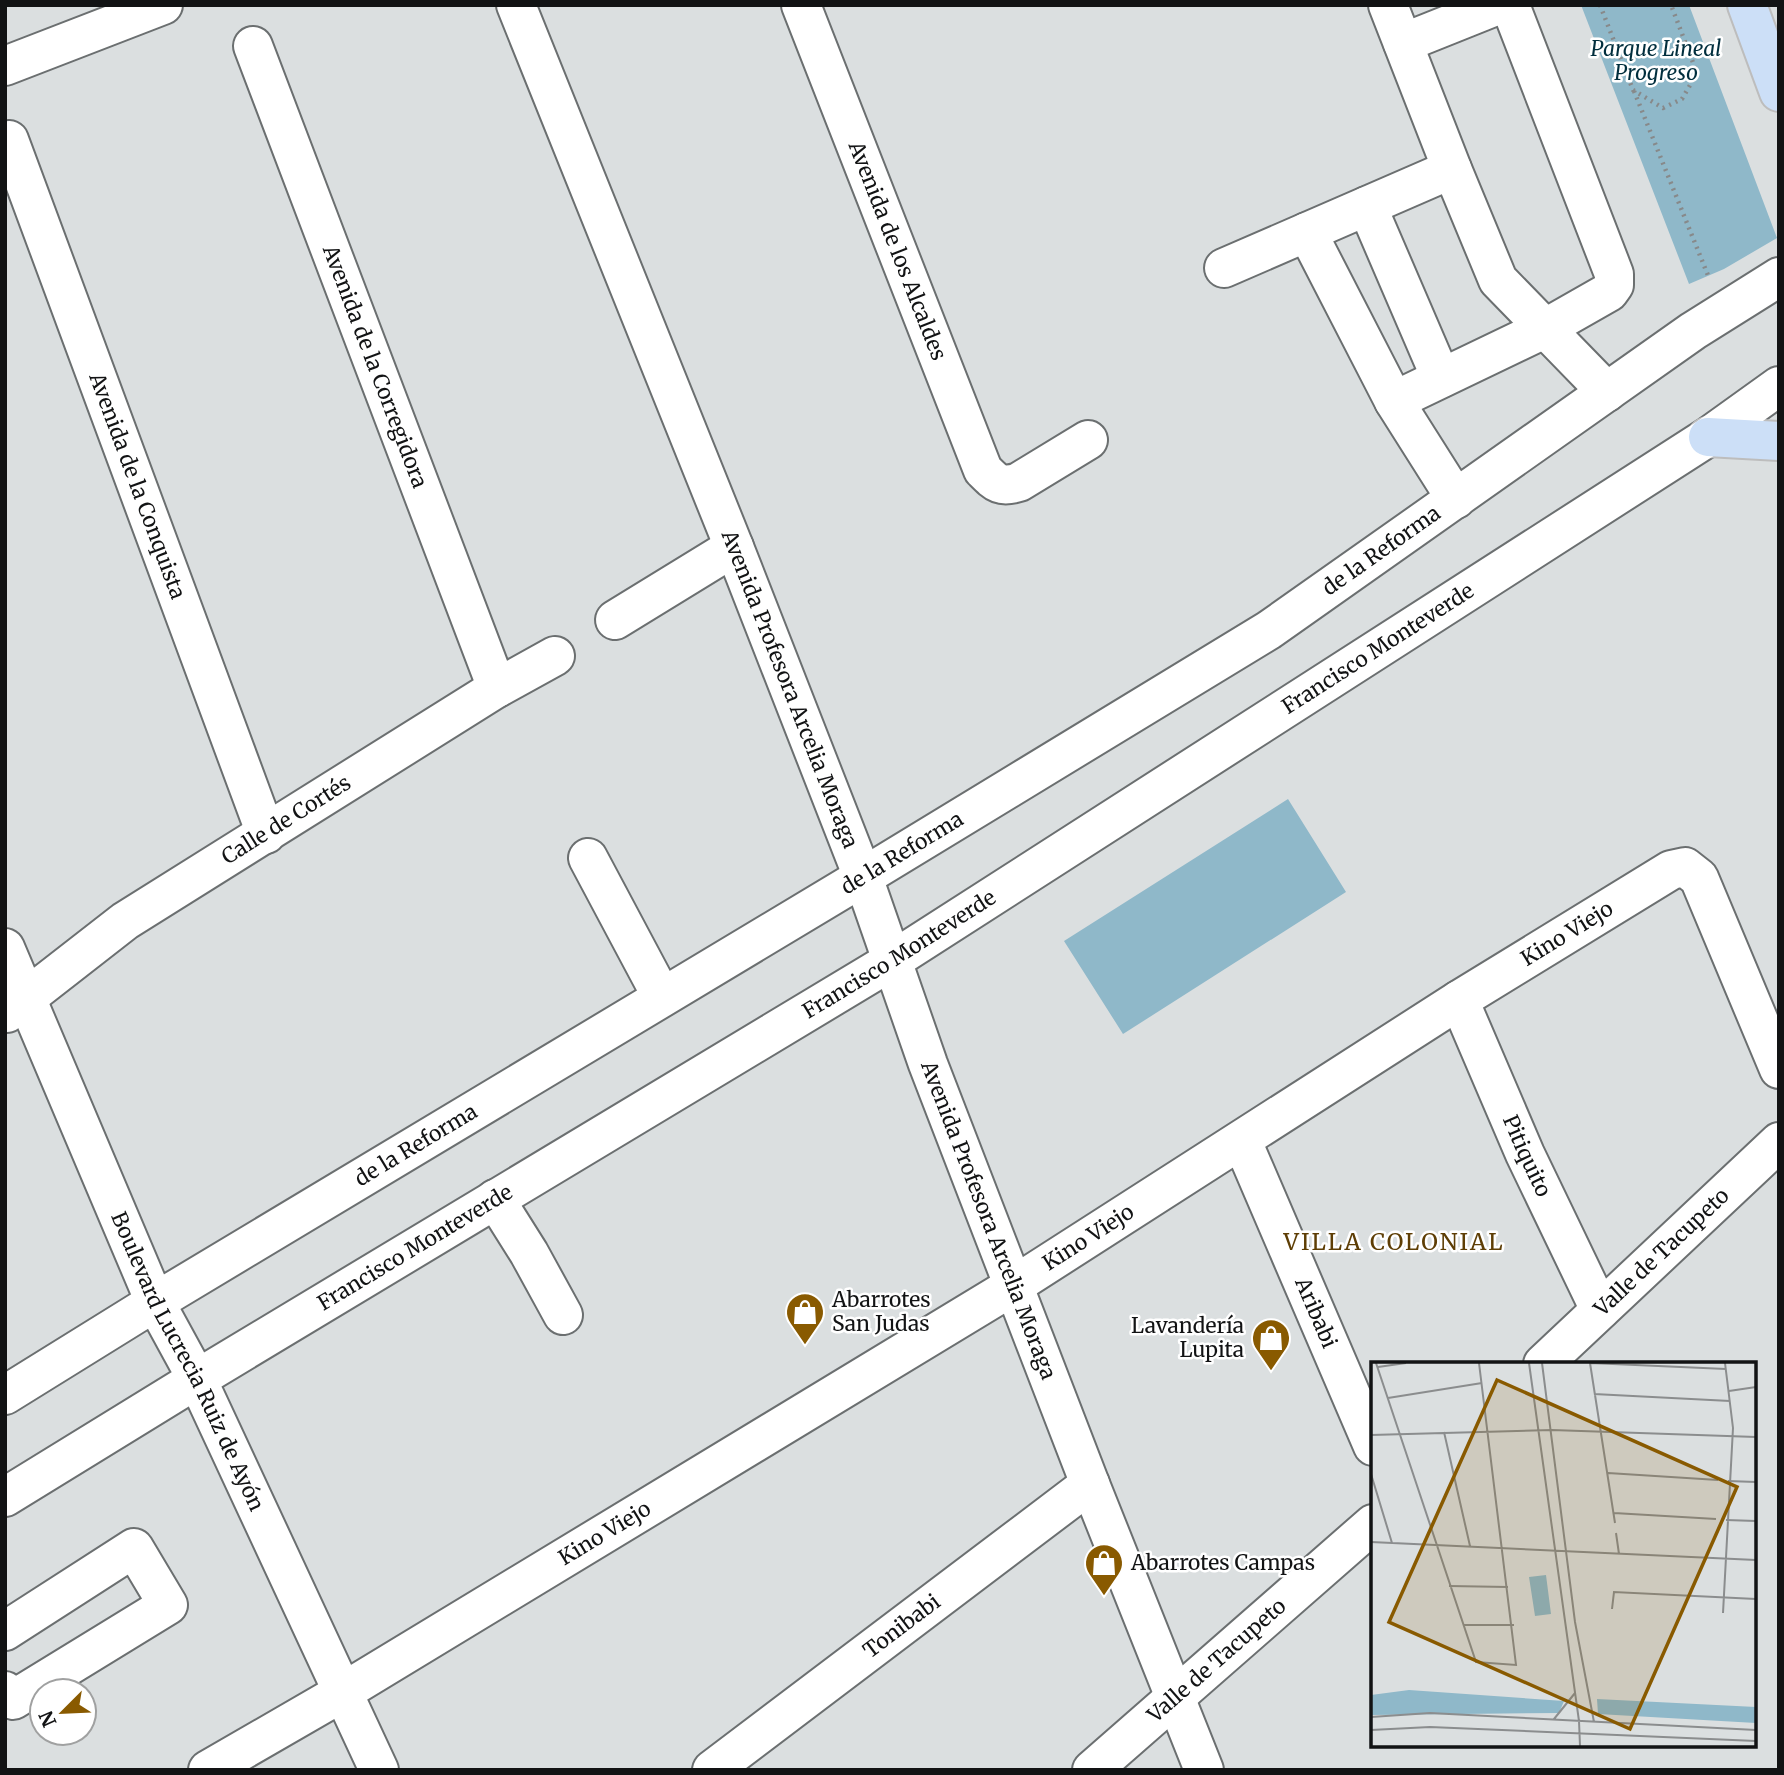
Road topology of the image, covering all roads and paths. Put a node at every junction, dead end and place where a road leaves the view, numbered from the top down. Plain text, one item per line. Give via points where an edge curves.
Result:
1 (163, 5) edge
2 (516, 5) edge
3 (801, 5) edge
4 (1388, 5) edge
5 (1497, 5) edge
6 (1510, 5) edge
7 (1600, 5) edge
8 (1671, 5) edge
9 (1747, 5) edge
10 (1403, 43) junction
11 (253, 46) dead end
12 (5, 66) edge
13 (1633, 90) junction
14 (1779, 92) edge
15 (9, 140) dead end
16 (1451, 169) junction
17 (1367, 206) junction
18 (1307, 232) junction
19 (1224, 268) dead end
20 (1779, 277) edge
21 (1729, 308) junction
22 (1544, 329) junction
23 (1441, 378) junction
24 (1779, 386) edge
25 (1607, 392) junction
26 (1394, 401) junction
27 (1708, 437) junction
28 (1088, 440) dead end
29 (1779, 441) edge
30 (1456, 499) junction
31 (734, 547) junction
32 (615, 620) dead end
33 (555, 656) dead end
34 (498, 688) junction
35 (266, 834) junction
36 (588, 858) dead end
37 (863, 877) junction
38 (5, 948) edge
39 (890, 961) junction
40 (662, 997) junction
41 (1459, 1000) junction
42 (15, 1007) edge
43 (1779, 1069) edge
44 (1242, 1141) junction
45 (1779, 1142) edge
46 (495, 1199) junction
47 (1013, 1286) junction
48 (155, 1301) junction
49 (1600, 1310) junction
50 (562, 1315) dead end
51 (1545, 1362) edge
52 (197, 1379) junction
53 (5, 1395) edge
54 (1371, 1441) edge
55 (1090, 1484) junction
56 (5, 1497) edge
57 (1371, 1526) edge
58 (5, 1631) edge
59 (5, 1692) edge
60 (343, 1692) junction
61 (1175, 1697) junction
62 (208, 1770) edge
63 (379, 1770) edge
64 (712, 1770) edge
65 (1092, 1770) edge
66 (1205, 1770) edge

1 - 12 street
2 - 31 street, Avenida Profesora Arcelia Moraga
3 - 28 street, Avenida de los Alcaldes via 983,470 994,482 1006,486
4 - 10 street
5 - 10 street
6 - 22 street via 1614,274 1609,292
7 - 13 path
8 - 13 path via 1697,73 1682,99 1663,108
9 - 14 main road
10 - 16 street
11 - 34 street, Avenida de la Corregidora
13 - 21 path via 1711,285
15 - 35 street, Avenida de la Conquista
16 - 17 street
16 - 22 street via 1499,280
17 - 18 street
17 - 23 street
18 - 19 street
18 - 26 street
20 - 21 street, de la Reforma
21 - 25 street, de la Reforma
22 - 23 street
22 - 25 street
23 - 26 street
24 - 27 street, Francisco Monteverde
25 - 30 street, de la Reforma
26 - 30 street
27 - 29 main road
27 - 39 street, Francisco Monteverde
30 - 37 street, de la Reforma via 1269,630
31 - 32 street
31 - 37 street, Avenida Profesora Arcelia Moraga
33 - 34 street, Calle de Cortés
34 - 35 street, Calle de Cortés
35 - 42 street, Calle de Cortés via 125,921
36 - 40 street
37 - 39 street, Avenida Profesora Arcelia Moraga
37 - 40 street, de la Reforma
38 - 42 street, Boulevard Lucrecia Ruiz de Ayón
39 - 46 street, Francisco Monteverde
39 - 47 street, Avenida Profesora Arcelia Moraga
40 - 48 street, de la Reforma
41 - 43 street, Kino Viejo via 1671,870 1685,867 1699,878
41 - 44 street, Kino Viejo
41 - 49 street, Pitiquito via 1525,1154
42 - 48 street, Boulevard Lucrecia Ruiz de Ayón
44 - 47 street, Kino Viejo
44 - 54 street, Aribabi
45 - 49 street, Valle de Tacupeto
46 - 50 street
46 - 52 street, Francisco Monteverde
47 - 55 street, Avenida Profesora Arcelia Moraga
47 - 60 street, Kino Viejo
48 - 52 street, Boulevard Lucrecia Ruiz de Ayón
48 - 53 street, de la Reforma
49 - 51 street, Valle de Tacupeto
52 - 56 street, Francisco Monteverde
52 - 60 street, Boulevard Lucrecia Ruiz de Ayón
55 - 61 street, Avenida Profesora Arcelia Moraga
55 - 64 street, Tonibabi
57 - 61 street, Valle de Tacupeto
58 - 59 street via 134,1548 168,1605 13,1700
60 - 62 street, Kino Viejo
60 - 63 street, Boulevard Lucrecia Ruiz de Ayón
61 - 65 street, Valle de Tacupeto
61 - 66 street, Avenida Profesora Arcelia Moraga

